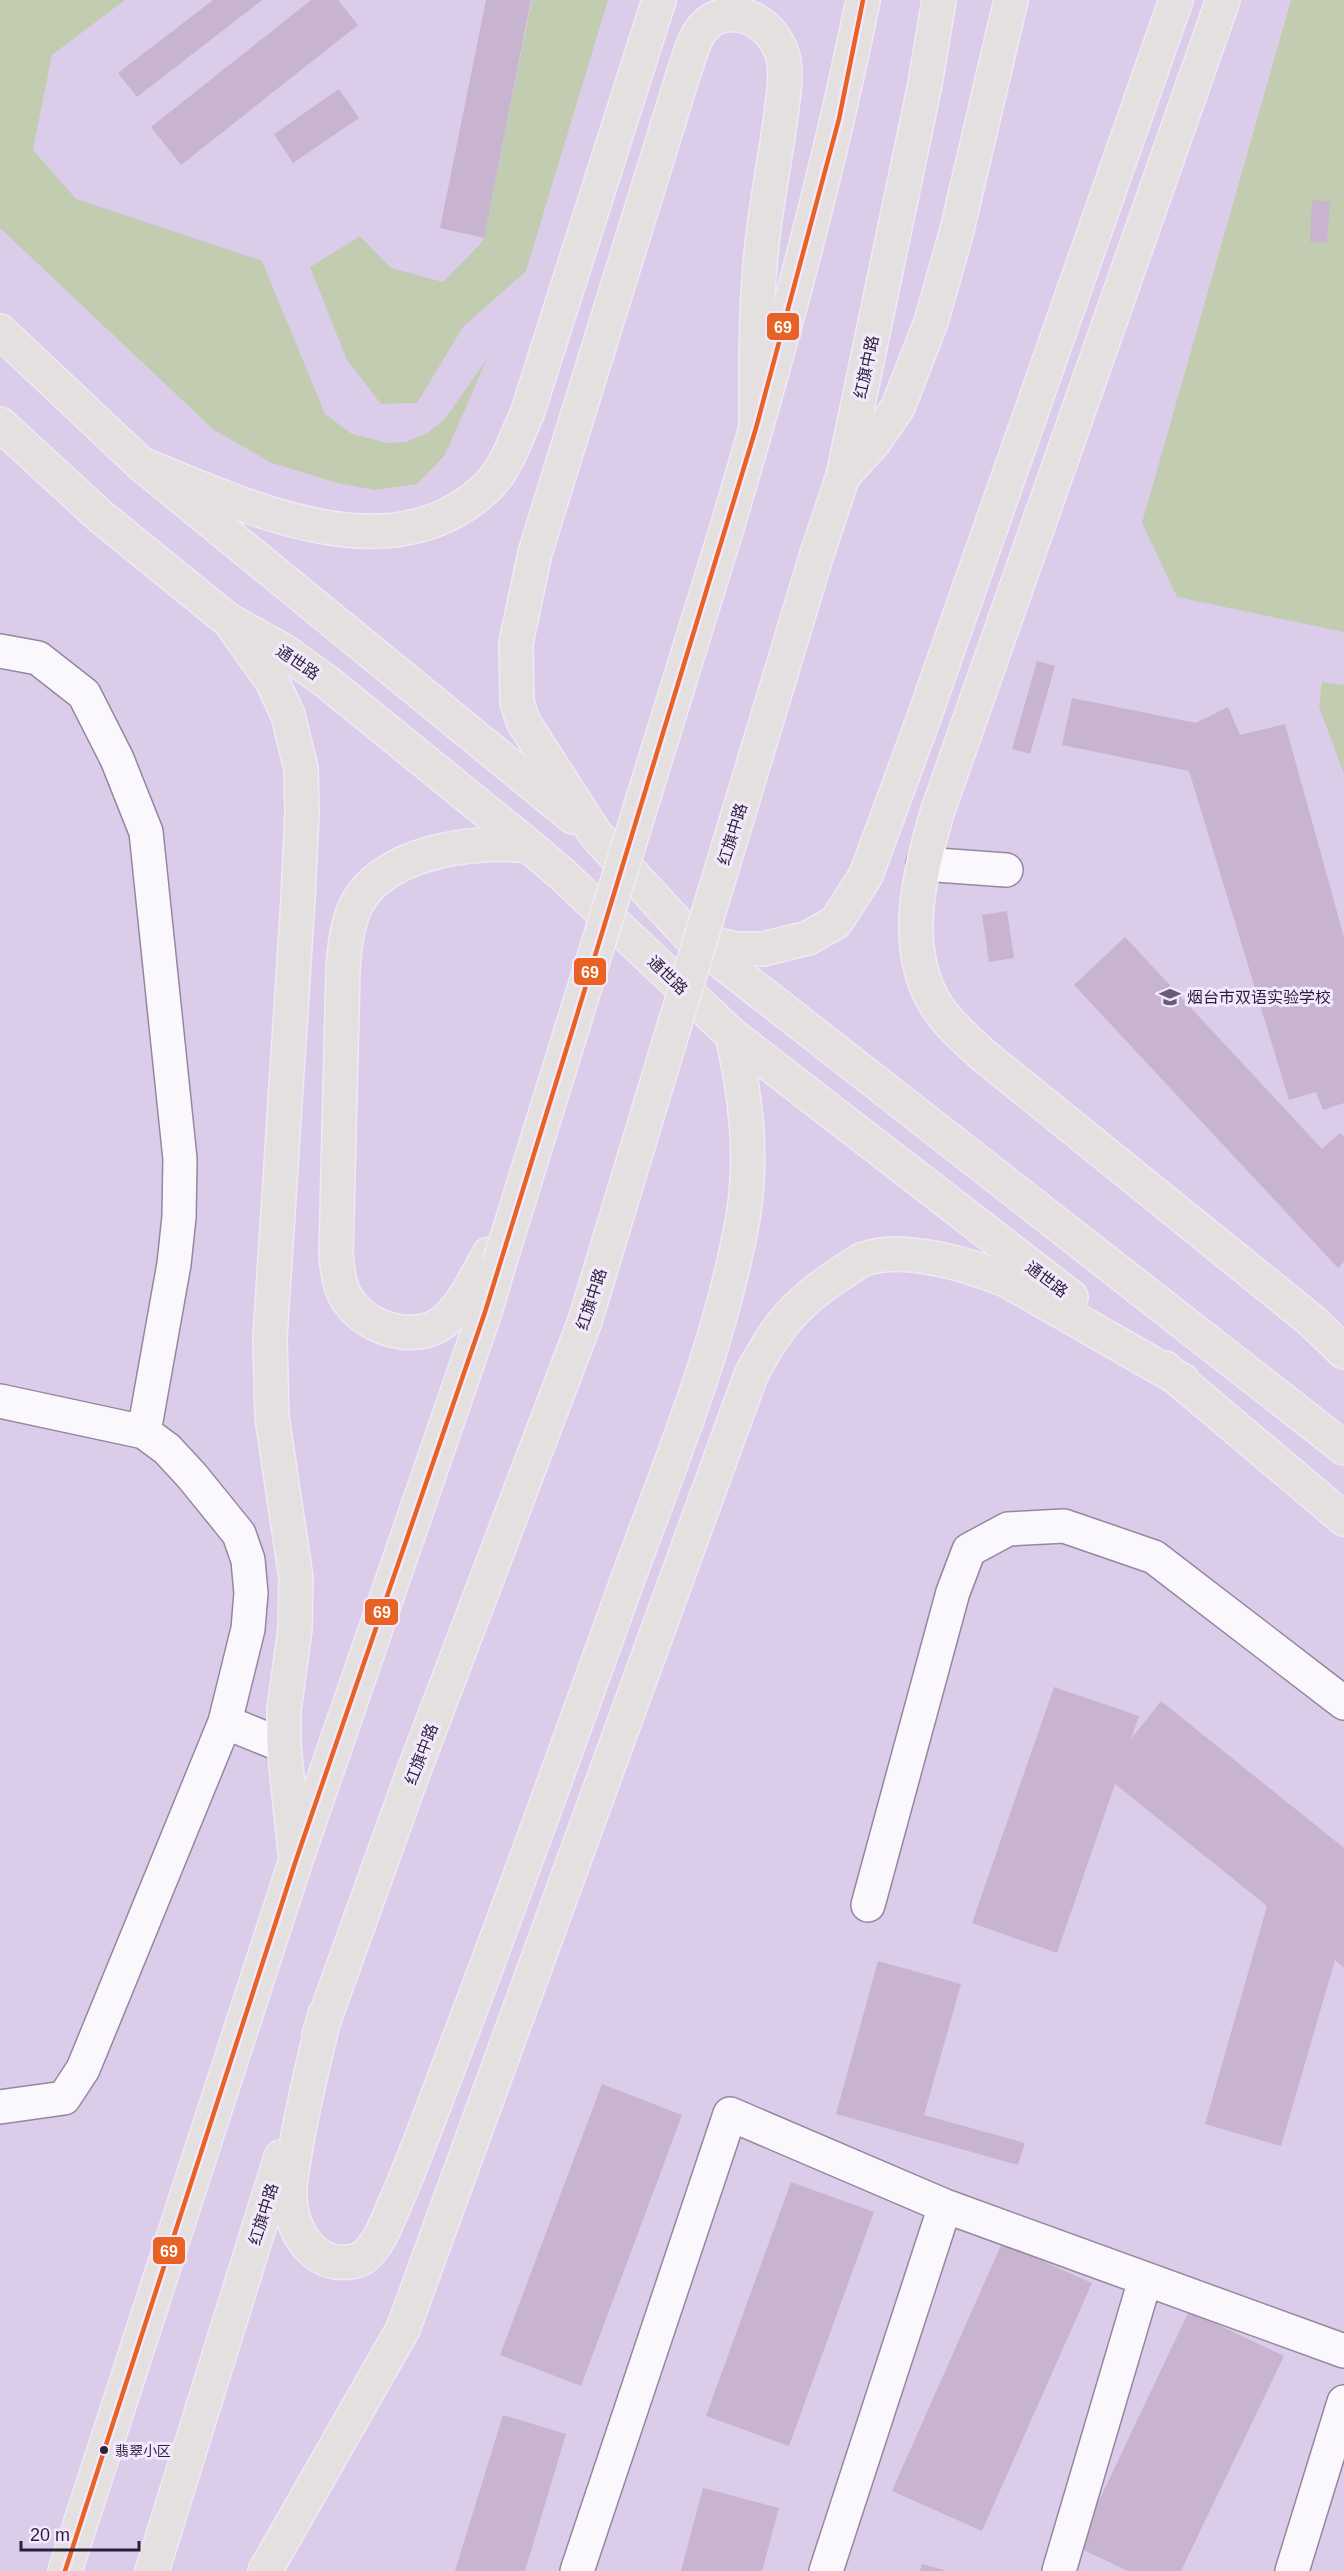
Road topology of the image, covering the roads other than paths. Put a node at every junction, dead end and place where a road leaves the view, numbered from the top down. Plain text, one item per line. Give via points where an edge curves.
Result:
1 (659, 0) edge
2 (863, 0) edge
3 (939, 0) edge
4 (1011, 0) edge
5 (1176, 0) edge
6 (1224, 5) edge
7 (0, 331) edge
8 (0, 424) edge
9 (756, 428) junction
10 (141, 464) junction
11 (843, 476) junction
12 (228, 620) junction
13 (0, 651) edge
14 (596, 835) junction
15 (529, 846) junction
16 (923, 864) junction
17 (1006, 870) dead end
18 (690, 937) junction
19 (732, 1035) junction
20 (516, 1209) junction
21 (1344, 1352) edge
22 (1183, 1381) junction
23 (0, 1401) edge
24 (144, 1432) junction
25 (1344, 1448) edge
26 (1344, 1519) edge
27 (1344, 1703) edge
28 (225, 1722) junction
29 (284, 1746) junction
30 (296, 1860) junction
31 (868, 1905) dead end
32 (325, 2014) junction
33 (0, 2107) edge
34 (945, 2206) junction
35 (1145, 2280) junction
36 (1344, 2351) edge
37 (1344, 2402) edge
38 (65, 2571) edge
39 (152, 2571) edge
40 (265, 2571) edge
41 (577, 2571) edge
42 (826, 2571) edge
43 (1059, 2571) edge
44 (1292, 2571) edge

1 - 10 main road via 527,414 490,485 452,513 417,527 351,531 310,525 241,503
2 - 9 main road via 839,119
3 - 11 main road, 红旗中路
4 - 11 main road via 956,234 931,322 898,406 874,442
5 - 18 main road via 866,876 836,922 808,938 763,949 734,949
6 - 16 main road via 942,798
7 - 10 main road
8 - 12 main road, 通世路 via 100,516
9 - 14 main road via 756,313 779,129 783,57 772,36 756,20 722,16 706,23 699,32 685,69 535,553 519,622 515,678 524,723
9 - 20 main road, bridge
10 - 14 main road
11 - 32 main road, 红旗中路, bridge via 585,1321
12 - 15 main road, 通世路 via 284,651 327,682
12 - 29 main road via 272,681 288,715 301,769 299,888 270,1338 272,1417 296,1578 296,1629 284,1710
13 - 24 street via 38,658 84,694 117,759 146,832 180,1159 180,1205 174,1264
14 - 18 main road
15 - 19 main road, 通世路
15 - 20 main road via 482,844 444,850 408,862 370,886 353,910 345,939 343,971 336,1255 338,1278 349,1302 361,1315 390,1330 429,1330 440,1324 452,1315
16 - 17 street
16 - 21 main road via 917,926 921,969 930,994 951,1025 1312,1321
18 - 25 main road
19 - 22 main road, 通世路
19 - 32 main road via 747,1116 747,1184 709,1356 499,1934 410,2166 374,2244 366,2255 350,2262 325,2259 305,2243 292,2212 290,2193 299,2130
20 - 30 main road, bridge via 485,1312
22 - 26 main road, 通世路
22 - 40 main road via 1008,1281 977,1268 921,1256 865,1259 814,1292 770,1339 751,1376 403,2329
23 - 24 street
24 - 28 street via 173,1456 232,1525 248,1560 248,1629
27 - 31 street via 1154,1557 1064,1526 1008,1529 969,1550 953,1592
28 - 29 street
28 - 33 street via 83,2069 64,2098
29 - 30 main road
30 - 38 main road
32 - 39 main road, 红旗中路
34 - 35 street
34 - 41 street via 730,2114
34 - 42 street
35 - 36 street
35 - 43 street
37 - 44 street

